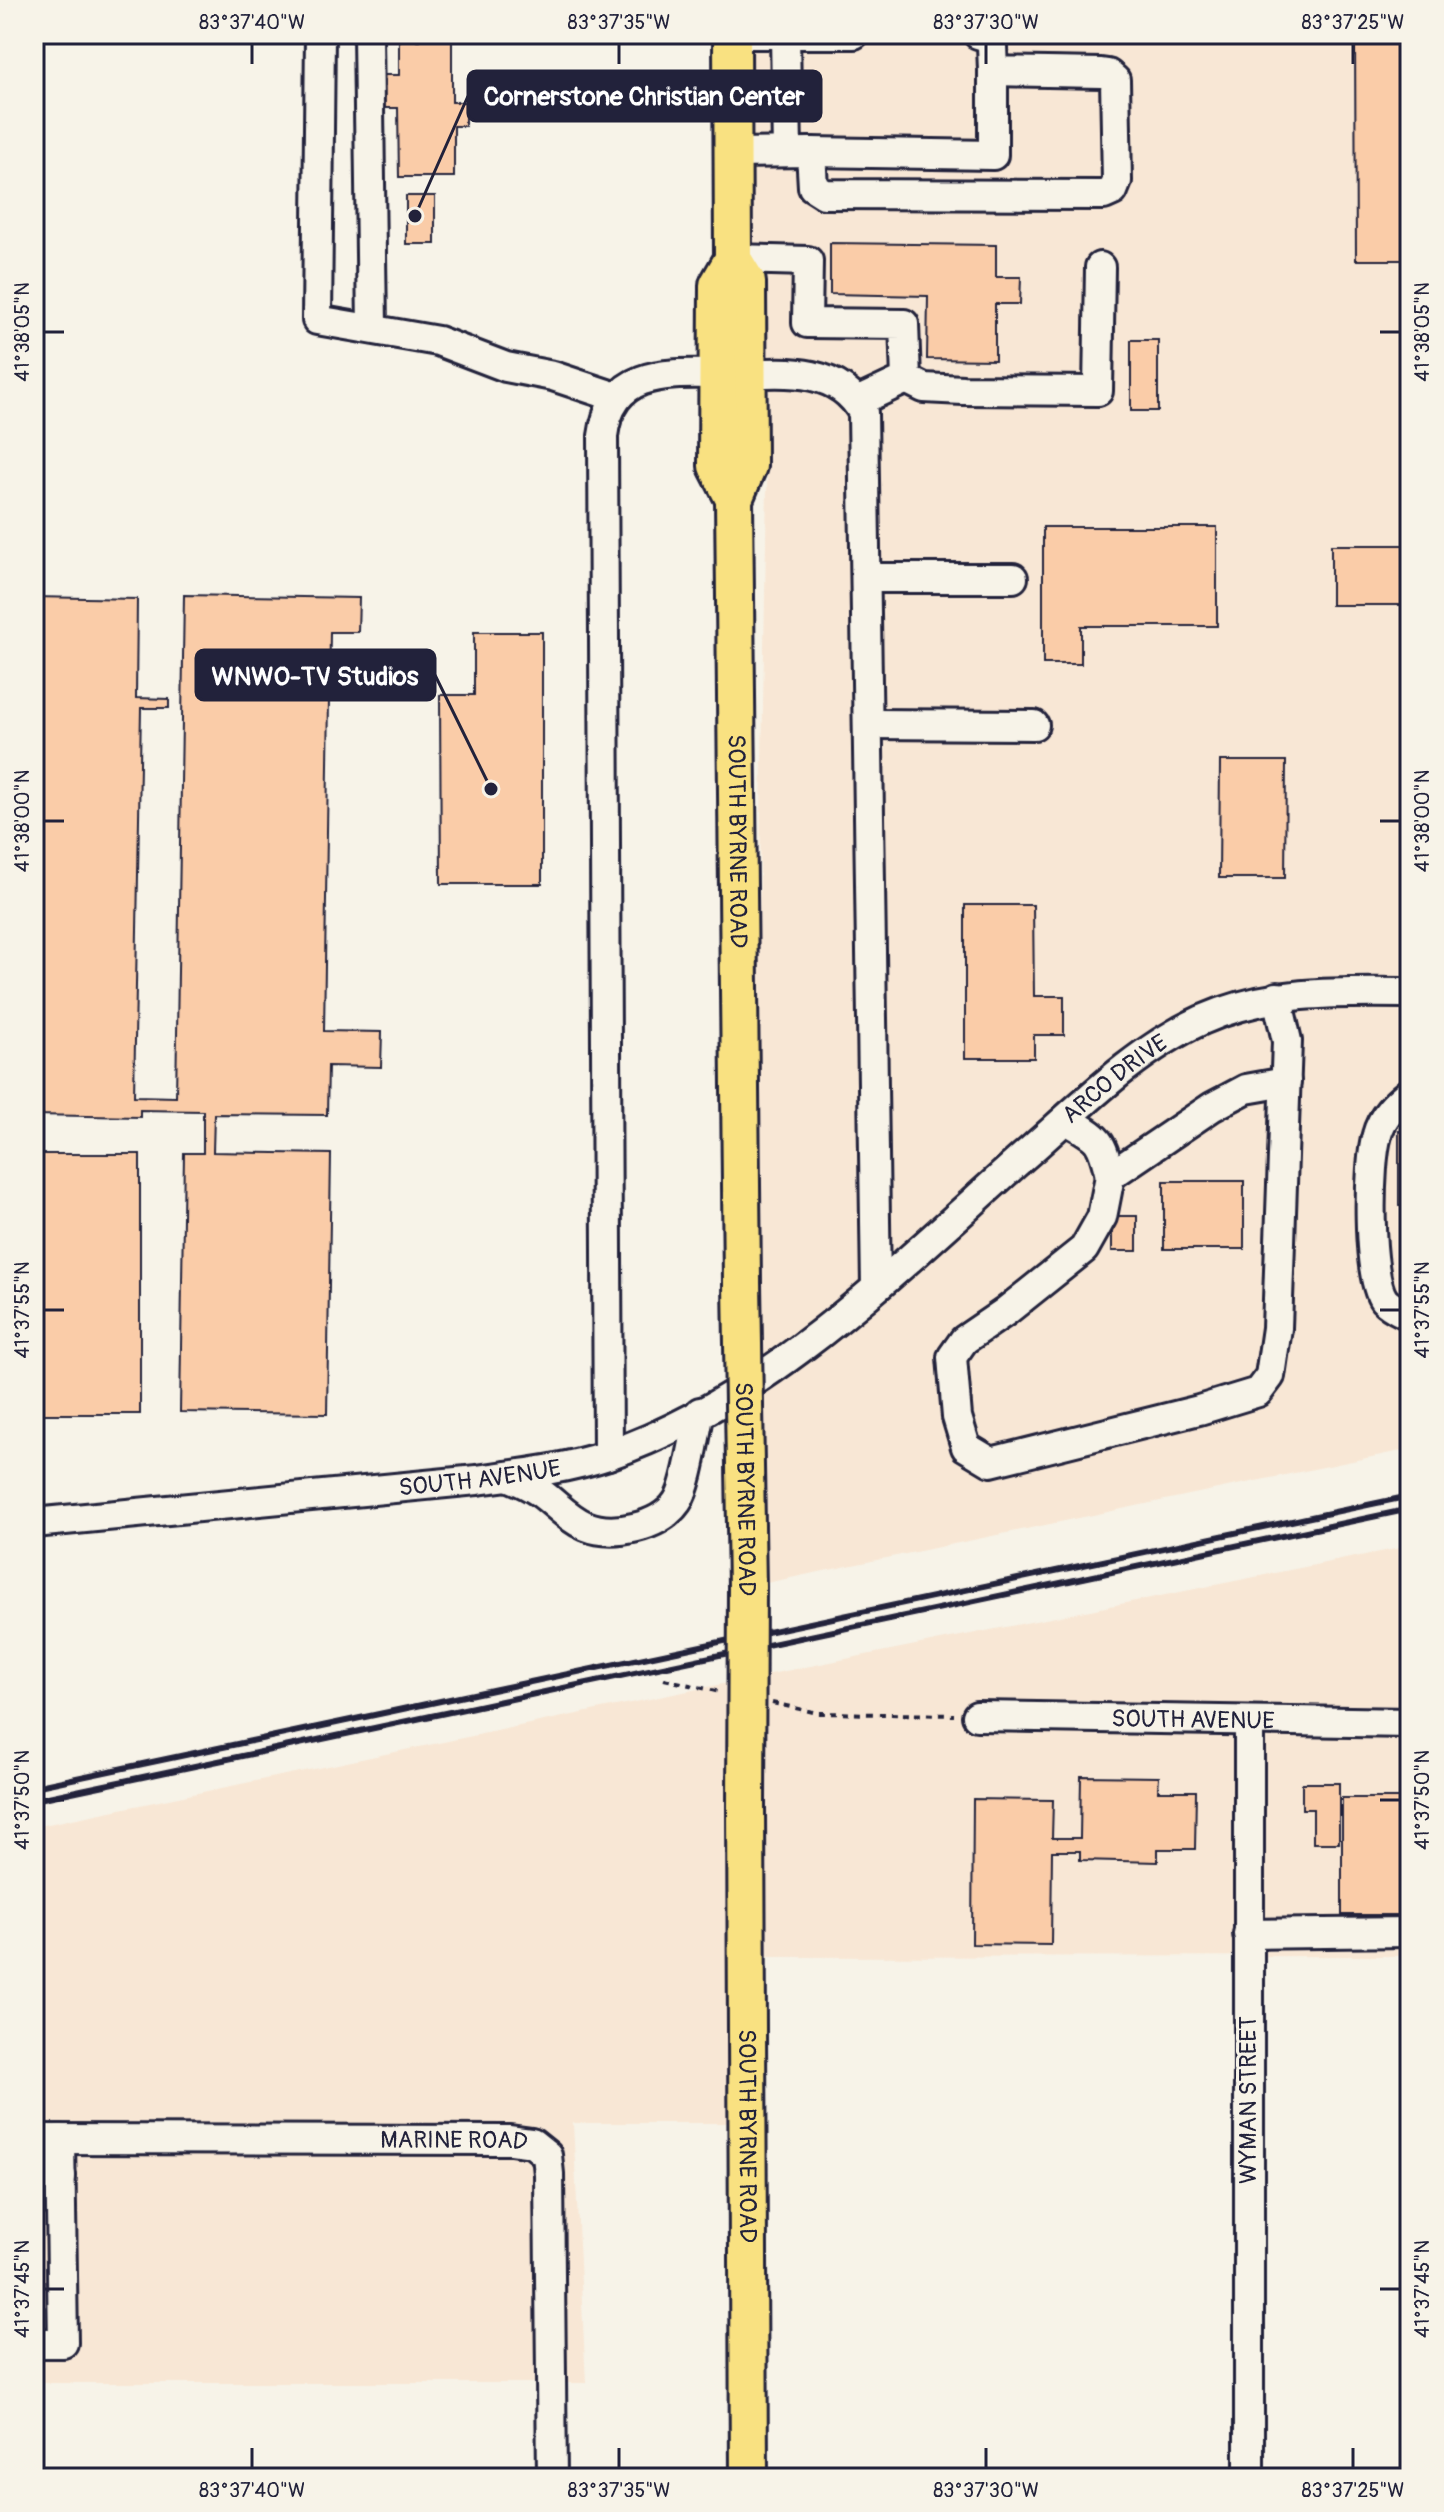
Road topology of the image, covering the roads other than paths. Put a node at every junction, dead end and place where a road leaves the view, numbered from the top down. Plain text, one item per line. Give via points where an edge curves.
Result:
1 (320, 34) edge
2 (368, 34) edge
3 (732, 34) edge
4 (785, 34) edge
5 (854, 34) edge
6 (978, 34) edge
7 (993, 71) junction
8 (799, 152) junction
9 (732, 153) junction
10 (993, 155) junction
11 (993, 194) junction
12 (733, 259) junction
13 (1100, 267) dead end
14 (372, 328) junction
15 (732, 374) junction
16 (906, 379) junction
17 (616, 397) junction
18 (857, 402) junction
19 (866, 578) junction
20 (1013, 578) dead end
21 (868, 724) junction
22 (1034, 725) dead end
23 (1410, 993) edge
24 (1277, 997) junction
25 (1286, 1082) junction
26 (1410, 1092) edge
27 (1066, 1120) junction
28 (1110, 1176) junction
29 (876, 1287) junction
30 (1410, 1316) edge
31 (700, 1412) junction
32 (608, 1455) junction
33 (508, 1476) junction
34 (34, 1523) edge
35 (977, 1716) road end
36 (1249, 1721) junction
37 (1410, 1723) edge
38 (1410, 1932) edge
39 (1248, 1934) junction
40 (47, 2139) edge
41 (47, 2176) edge
42 (34, 2343) edge
43 (552, 2478) edge
44 (749, 2478) edge
45 (1249, 2478) edge

1 - 14 street via 317,320
2 - 14 street
3 - 4 street
3 - 9 main road, SOUTH BYRNE ROAD
4 - 5 street
4 - 8 street
6 - 7 street via 988,37 992,46
7 - 10 street
7 - 11 street via 1108,74 1115,80 1117,181 1104,195
8 - 9 street
8 - 10 street
8 - 11 street via 813,187 824,194
9 - 12 main road, SOUTH BYRNE ROAD
10 - 11 street
12 - 15 main road, SOUTH BYRNE ROAD via 718,285
12 - 16 street via 808,261 807,323 904,324
13 - 16 street via 1098,391 924,388
14 - 17 street via 438,341 506,367
15 - 17 street via 649,378
15 - 18 street via 818,377
15 - 44 main road, SOUTH BYRNE ROAD, bridge via 717,466 734,499 747,1587
16 - 18 street
17 - 32 street via 605,420 603,451
18 - 19 street via 863,413
19 - 20 street
19 - 21 street
21 - 22 street
21 - 29 street
23 - 24 street, ARCO DRIVE
24 - 25 street via 1287,1041
24 - 27 street, ARCO DRIVE via 1203,1020 1163,1041
25 - 28 street via 1246,1089 1212,1107
25 - 28 street via 1277,1328 1270,1376 1258,1392 991,1462 966,1447 957,1417 952,1357 964,1340 1084,1249 1102,1217
26 - 30 street via 1387,1114 1375,1138 1371,1202 1377,1286 1385,1301
27 - 28 street via 1096,1136
27 - 29 street, ARCO DRIVE
29 - 31 street, SOUTH AVENUE via 781,1362
31 - 32 street, SOUTH AVENUE
31 - 33 street via 677,1504 635,1529 588,1527 530,1485
32 - 33 street, SOUTH AVENUE
33 - 34 street, SOUTH AVENUE
35 - 36 street, SOUTH AVENUE
36 - 37 street, SOUTH AVENUE
36 - 39 street, WYMAN STREET
38 - 39 street
39 - 45 street, WYMAN STREET
40 - 41 street
40 - 43 street, MARINE ROAD via 532,2143 547,2155 549,2174
41 - 42 street via 63,2343

